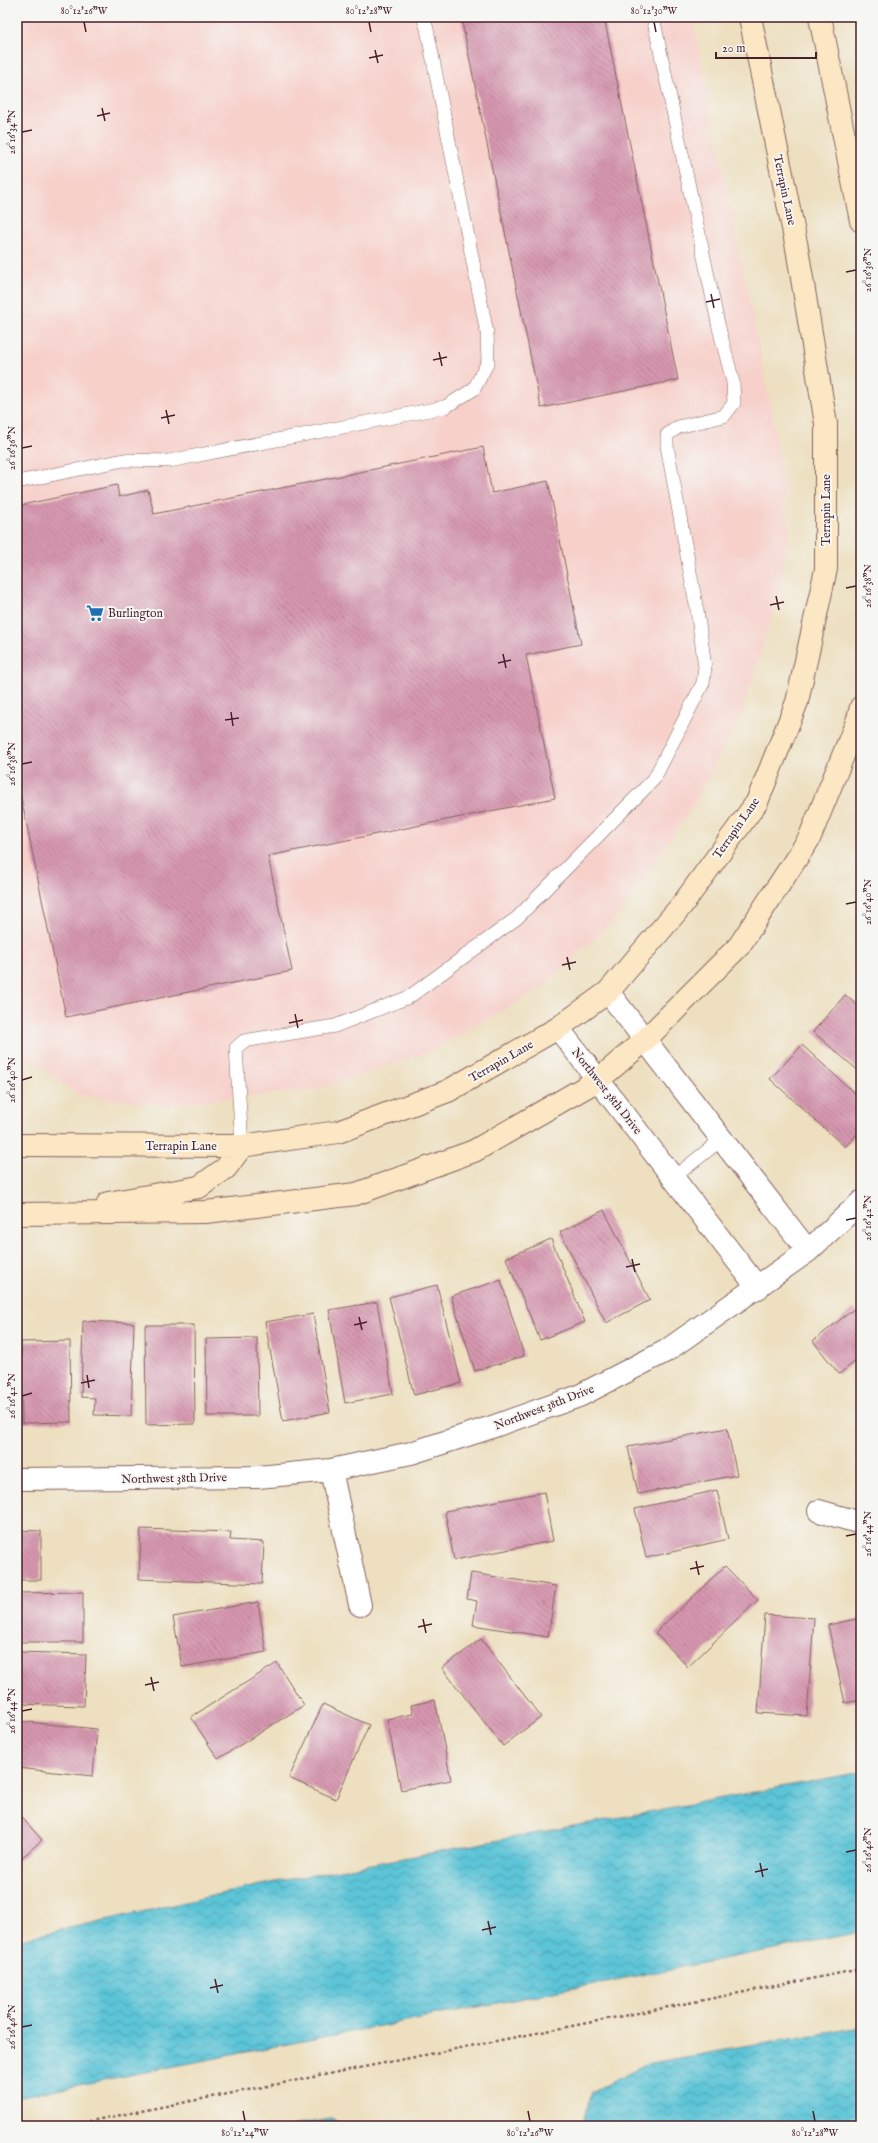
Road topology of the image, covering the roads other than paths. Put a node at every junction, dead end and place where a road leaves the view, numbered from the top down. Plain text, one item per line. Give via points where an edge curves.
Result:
1 (422, 17) edge
2 (652, 17) edge
3 (750, 17) edge
4 (820, 17) edge
5 (861, 221) edge
6 (17, 482) edge
7 (861, 707) edge
8 (608, 992) junction
9 (558, 1028) junction
10 (645, 1040) junction
11 (598, 1080) junction
12 (722, 1139) junction
13 (17, 1145) edge
14 (242, 1146) junction
15 (674, 1178) junction
16 (861, 1202) edge
17 (17, 1214) edge
18 (50, 1214) junction
19 (808, 1251) junction
20 (758, 1288) junction
21 (331, 1470) junction
22 (17, 1479) edge
23 (819, 1511) dead end
24 (861, 1523) edge
25 (360, 1604) dead end

1 - 6 lane via 427,29 487,333 488,362 474,389 445,407 170,461 124,460
2 - 14 lane via 733,382 734,403 724,416 678,427 667,435 697,610 705,667 703,683 654,779 517,918 409,997 335,1026 244,1041 236,1048
3 - 8 street, Terrapin Lane via 797,248 826,424 826,569 797,702 757,802 682,905
4 - 5 street
7 - 10 street via 809,839 739,946
8 - 9 street, Terrapin Lane
8 - 10 street
9 - 11 street, Northwest 38th Drive
9 - 14 street, Terrapin Lane via 448,1091 338,1132
10 - 11 street
10 - 12 street
11 - 15 street, Northwest 38th Drive
11 - 18 street via 474,1151 356,1194 206,1212
12 - 15 lane
12 - 19 street
13 - 14 street, Terrapin Lane
14 - 18 street via 226,1168 198,1187
15 - 20 street, Northwest 38th Drive
16 - 19 street, Northwest 38th Drive
17 - 18 street
19 - 20 street, Northwest 38th Drive
20 - 21 street, Northwest 38th Drive via 666,1351 579,1396 411,1453
21 - 22 street, Northwest 38th Drive via 258,1477
21 - 25 street
23 - 24 street

